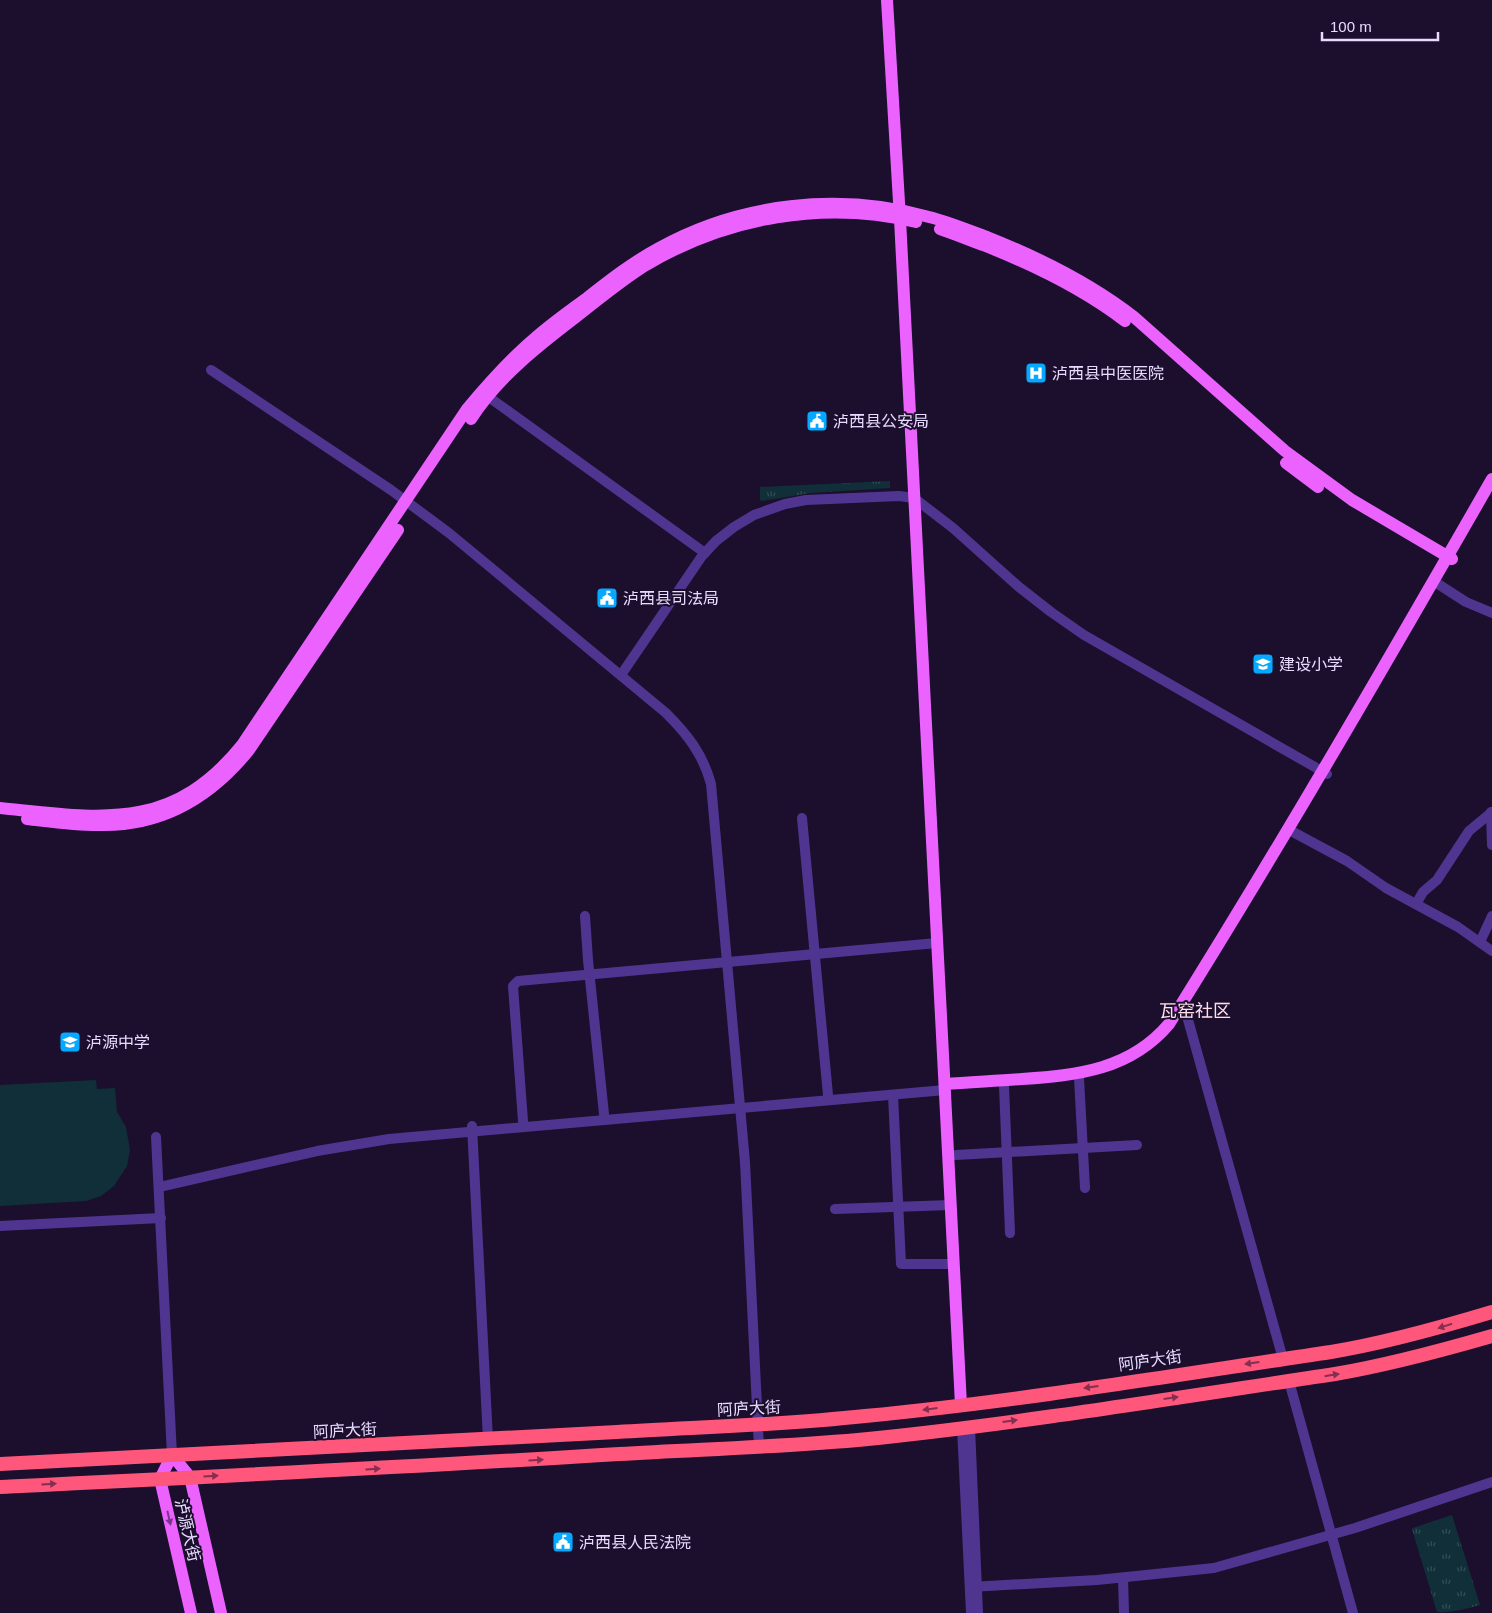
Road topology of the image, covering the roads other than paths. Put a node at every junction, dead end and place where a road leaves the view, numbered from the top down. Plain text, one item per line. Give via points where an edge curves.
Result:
1 (887, 0) edge
2 (895, 0) edge
3 (904, 215) junction
4 (211, 370) dead end
5 (485, 394) junction
6 (1492, 479) edge
7 (1492, 490) edge
8 (918, 501) junction
9 (410, 503) junction
10 (705, 553) junction
11 (1448, 562) junction
12 (1438, 584) junction
13 (1492, 613) edge
14 (621, 675) junction
15 (1325, 773) junction
16 (0, 808) edge
17 (1491, 812) edge
18 (0, 816) edge
19 (802, 818) dead end
20 (1293, 832) junction
21 (1492, 845) edge
22 (1416, 904) junction
23 (585, 916) dead end
24 (1492, 916) edge
25 (1480, 942) junction
26 (937, 943) junction
27 (1492, 951) edge
28 (815, 954) junction
29 (728, 961) junction
30 (590, 974) junction
31 (1185, 1008) junction
32 (1080, 1078) junction
33 (1004, 1086) junction
34 (949, 1087) junction
35 (828, 1095) junction
36 (893, 1095) junction
37 (740, 1105) junction
38 (604, 1114) junction
39 (524, 1121) junction
40 (472, 1129) junction
41 (156, 1137) dead end
42 (1137, 1145) dead end
43 (1083, 1148) junction
44 (1007, 1152) junction
45 (956, 1155) junction
46 (159, 1184) junction
47 (1085, 1188) dead end
48 (951, 1205) junction
49 (898, 1207) junction
50 (835, 1209) dead end
51 (161, 1218) junction
52 (0, 1226) edge
53 (1010, 1234) dead end
54 (954, 1264) junction
55 (1492, 1312) edge
56 (1492, 1336) edge
57 (1283, 1359) junction
58 (1289, 1381) junction
59 (965, 1405) junction
60 (758, 1425) junction
61 (966, 1428) junction
62 (488, 1440) junction
63 (759, 1448) junction
64 (172, 1456) junction
65 (0, 1464) edge
66 (190, 1478) junction
67 (160, 1479) junction
68 (1492, 1482) edge
69 (0, 1487) edge
70 (1332, 1535) junction
71 (1122, 1578) junction
72 (973, 1587) junction
73 (191, 1613) edge
74 (221, 1613) edge
75 (971, 1613) edge
76 (978, 1613) edge
77 (1124, 1613) edge
78 (1353, 1613) edge

1 - 3 main road
2 - 3 main road
3 - 5 main road via 801,214 742,224 705,236 628,277 541,344
3 - 8 main road
3 - 11 main road via 1016,258 1064,281 1105,306 1302,475 1348,507
4 - 9 street
5 - 9 main road
5 - 10 street
6 - 11 main road
7 - 11 main road
8 - 10 street via 890,496 785,504 738,524
8 - 15 street via 954,528 1019,587 1084,635
8 - 26 main road
8 - 34 main road
9 - 14 street
9 - 16 main road via 242,745 206,782 166,805 118,816
9 - 18 main road via 249,750 200,798 169,813 119,825
10 - 14 street
11 - 12 main road
11 - 15 main road
12 - 13 street via 1466,602
12 - 15 main road
14 - 29 street via 681,727 697,748 708,773
15 - 20 main road
15 - 34 main road via 1169,1024 1153,1041 1122,1060 1091,1071
17 - 21 street
17 - 22 street via 1469,831 1437,880 1423,892
19 - 28 street
20 - 22 street
20 - 31 main road
22 - 25 street
23 - 30 street
24 - 25 street
25 - 27 street
26 - 28 street
26 - 34 main road
28 - 29 street
28 - 35 street
29 - 30 street
29 - 37 street
30 - 38 street
30 - 39 street via 520,980 513,986
31 - 32 main road via 1174,1028 1146,1052 1114,1069
31 - 57 street
32 - 33 main road
32 - 43 street
33 - 34 main road
33 - 44 street
34 - 35 street
34 - 36 street
34 - 45 main road
34 - 48 main road
35 - 37 street
36 - 37 street
36 - 49 street
37 - 38 street
37 - 40 street
37 - 60 street
38 - 39 street
39 - 40 street
40 - 46 street via 346,1146
40 - 62 street
41 - 46 street
42 - 43 street
43 - 44 street
43 - 47 street
44 - 45 street
44 - 53 street
45 - 59 main road
46 - 51 street
48 - 49 street
48 - 54 main road
49 - 50 street
49 - 54 street via 901,1264
51 - 52 street
51 - 64 street
54 - 59 main road
55 -> 57 highway, 阿庐大街 via 1382,1343
58 -> 56 highway via 1386,1365
57 -> 59 highway, 阿庐大街
61 -> 58 highway
58 - 70 street
59 -> 60 highway, 阿庐大街
60 - 62 highway, 阿庐大街
60 - 63 street
61 - 63 highway
61 - 72 street
62 - 64 highway, 阿庐大街
66 -> 63 highway
64 - 65 highway, 阿庐大街
64 - 66 main road
64 - 67 main road
66 - 67 highway
66 - 74 main road
69 -> 67 highway
67 -> 73 main road, 泸源大街
68 - 70 street
70 - 71 street via 1214,1568
70 - 78 street
71 - 72 street
71 - 77 street
72 - 75 street
72 - 76 street

